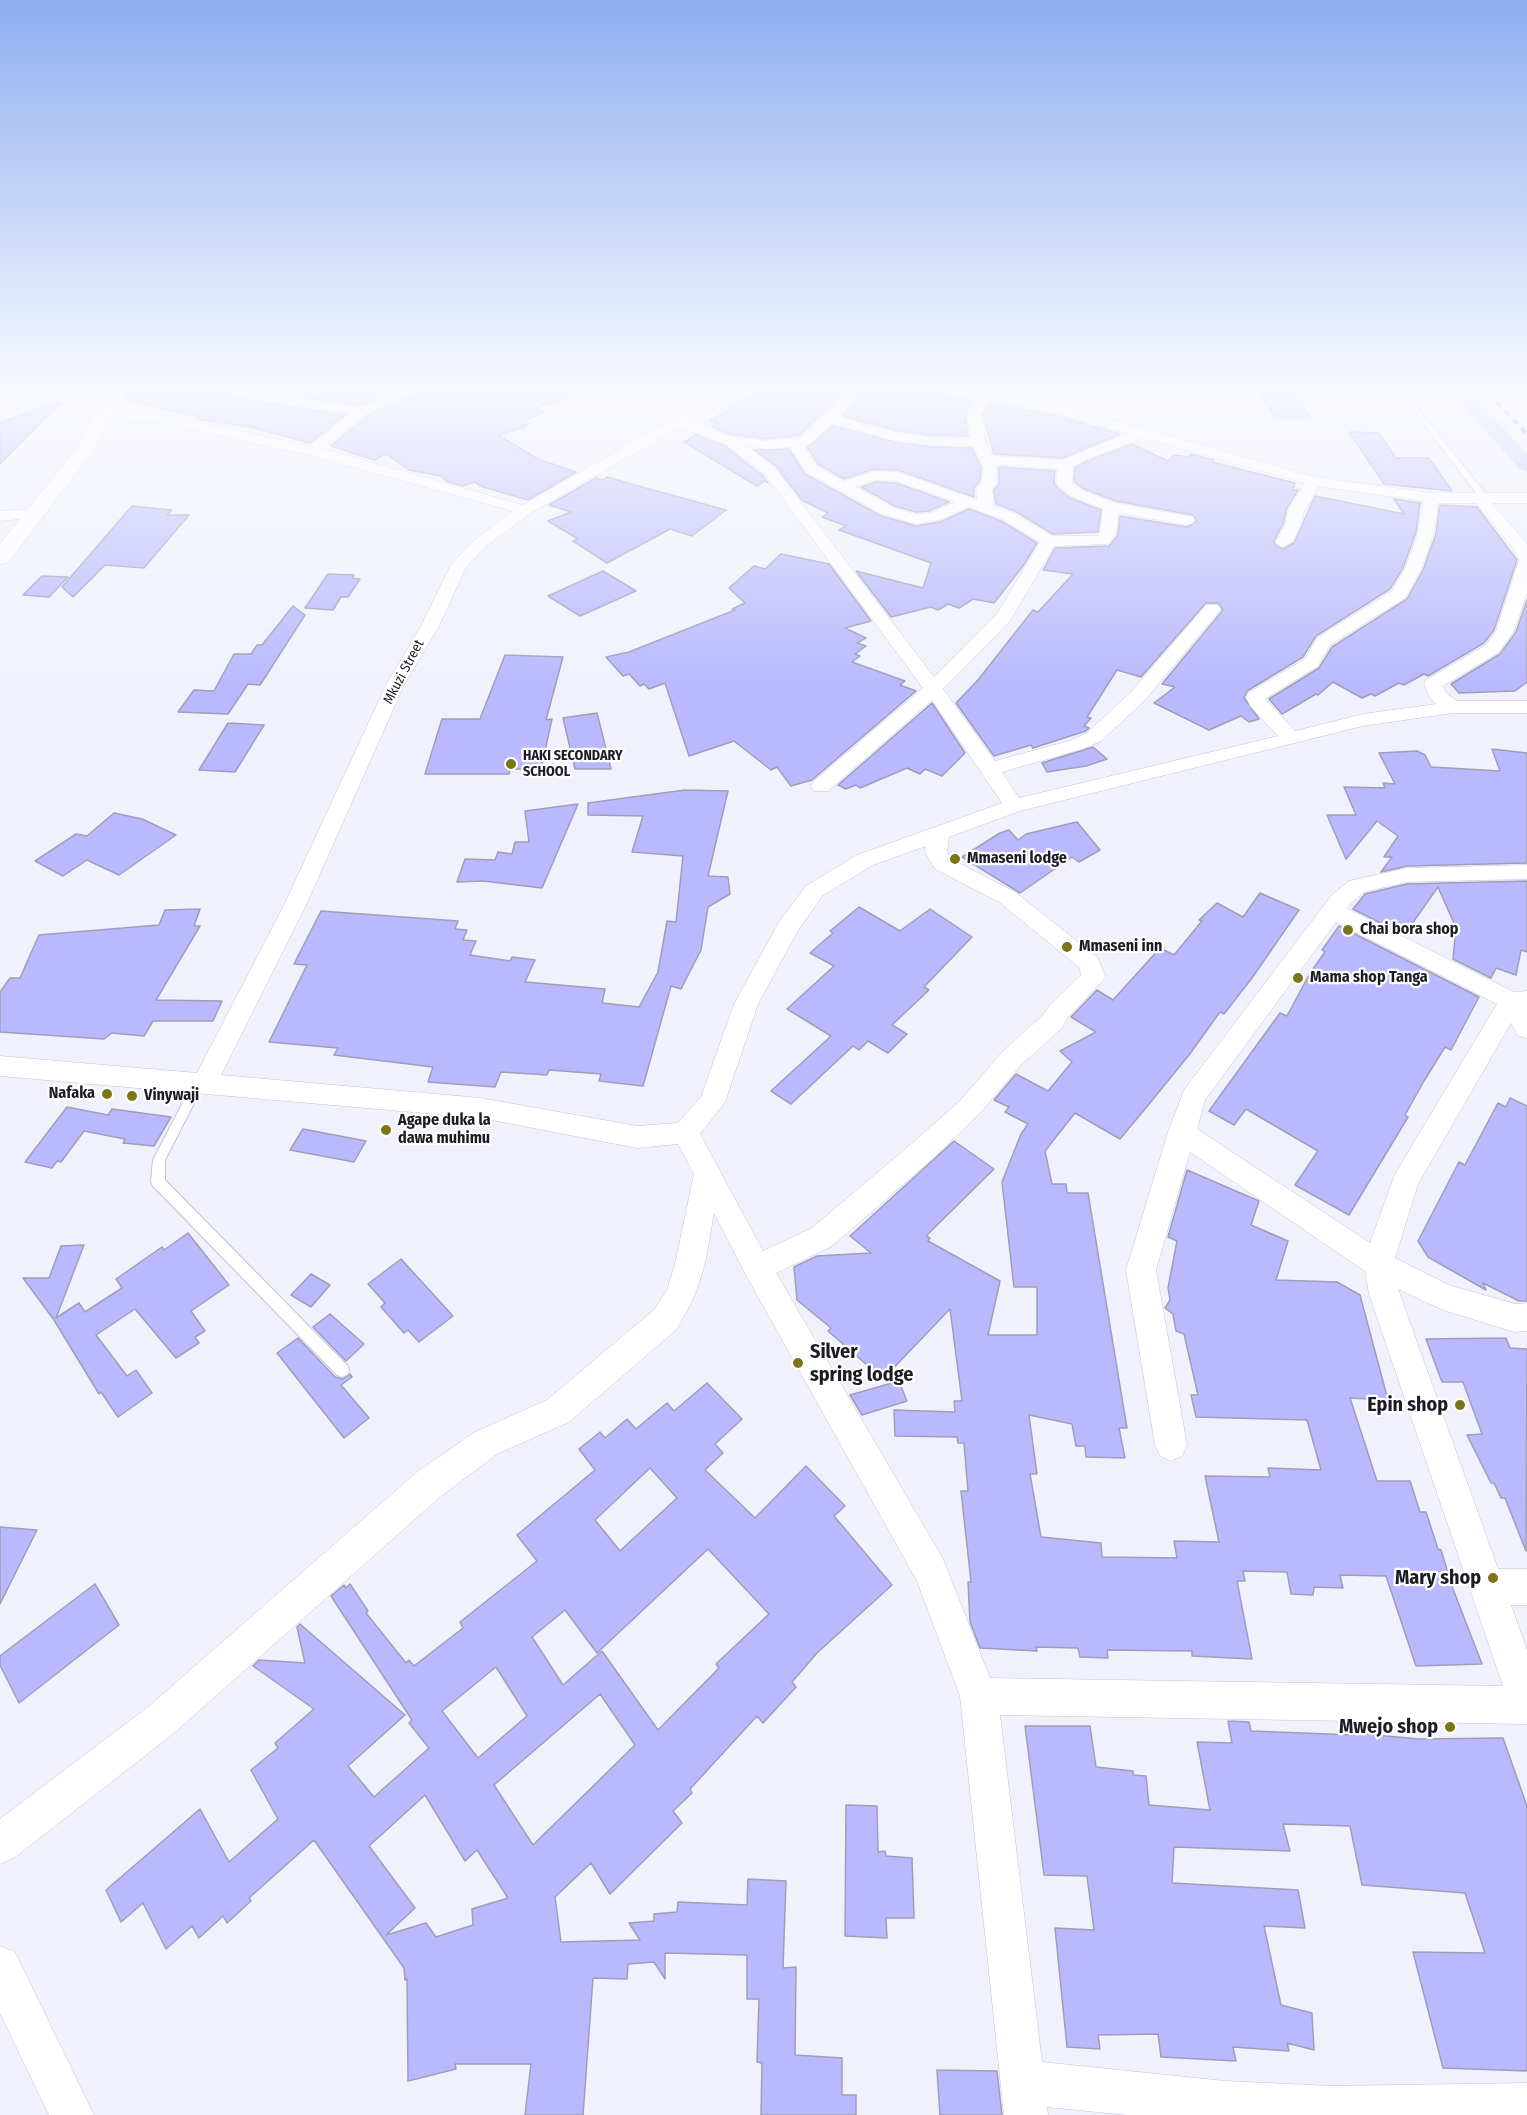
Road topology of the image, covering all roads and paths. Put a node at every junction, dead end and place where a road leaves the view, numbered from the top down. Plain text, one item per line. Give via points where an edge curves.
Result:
1 (58, 484) edge
2 (430, 484) edge
3 (572, 484) edge
4 (779, 484) edge
5 (836, 484) edge
6 (853, 484) edge
7 (913, 484) edge
8 (988, 484) edge
9 (1065, 484) edge
10 (1312, 484) edge
11 (1333, 484) edge
12 (1471, 484) edge
13 (842, 487) junction
14 (1431, 498) junction
15 (1527, 498) edge
16 (1483, 499) junction
17 (969, 502) junction
18 (1111, 507) junction
19 (986, 508) junction
20 (525, 510) junction
21 (34, 514) junction
22 (0, 516) edge
23 (1187, 520) dead end
24 (1049, 541) junction
25 (1284, 542) dead end
26 (0, 558) edge
27 (1212, 609) dead end
28 (933, 688) junction
29 (1454, 707) junction
30 (1527, 707) edge
31 (1290, 737) junction
32 (990, 769) junction
33 (821, 786) dead end
34 (1014, 806) junction
35 (939, 831) junction
36 (1527, 872) edge
37 (1334, 911) junction
38 (1519, 1001) edge
39 (1527, 1029) edge
40 (0, 1066) edge
41 (201, 1084) junction
42 (1181, 1132) junction
43 (685, 1133) junction
44 (708, 1173) junction
45 (1378, 1264) junction
46 (757, 1268) junction
47 (1527, 1317) edge
48 (342, 1370) dead end
49 (1170, 1445) dead end
50 (1488, 1587) junction
51 (1527, 1587) edge
52 (979, 1696) junction
53 (1527, 1704) edge
54 (0, 1844) edge
55 (0, 1967) edge
56 (1024, 2098) edge
57 (1527, 2104) edge
58 (72, 2115) edge

1 - 21 street
2 - 20 street
3 - 20 street, Mkuzi Street
4 - 28 street
5 - 13 street
6 - 13 street
7 - 17 street
8 - 19 street via 984,488
9 - 18 street via 1076,493
10 - 25 street
11 - 14 street
12 - 16 lane
13 - 17 street via 888,511 916,519 933,517
14 - 16 street
14 - 31 street via 1426,533 1399,594 1323,642 1312,662 1255,697
15 - 16 street
16 - 29 street via 1527,560 1505,631 1492,649 1433,684 1438,696
17 - 19 street
18 - 23 street
18 - 24 street via 1108,535 1101,541
19 - 24 street via 1008,516
20 - 41 street, Mkuzi Street via 480,543 459,565 430,626 395,685 296,903
21 - 22 street
21 - 26 street
24 - 28 street via 1004,617
27 - 32 street via 1138,696 1094,737
28 - 32 street
28 - 33 street
29 - 30 street
29 - 31 street via 1363,720
31 - 34 street
32 - 34 street
34 - 35 street
35 - 43 street via 866,860 814,891 787,928 746,1004 712,1102
35 - 46 street via 936,852 943,864 1007,897 1089,963 1094,977 1012,1058 969,1108 919,1154 822,1237
36 - 37 street via 1407,875 1357,886 1340,900
37 - 38 street
37 - 42 street via 1193,1097
38 - 39 street
38 - 45 street via 1405,1182
40 - 41 street
41 - 43 street via 481,1108 637,1137
41 - 48 lane via 159,1160 158,1182
42 - 45 street
42 - 49 street via 1141,1270
43 - 44 street
44 - 46 street
44 - 54 street via 690,1264 680,1295 666,1319 558,1411 486,1443 429,1484 161,1720
45 - 47 street via 1443,1297 1515,1318
45 - 50 street via 1384,1294
46 - 52 street via 931,1571
50 - 51 street
50 - 53 street
52 - 53 street
52 - 56 street
55 - 58 street
56 - 57 street via 1331,2108

